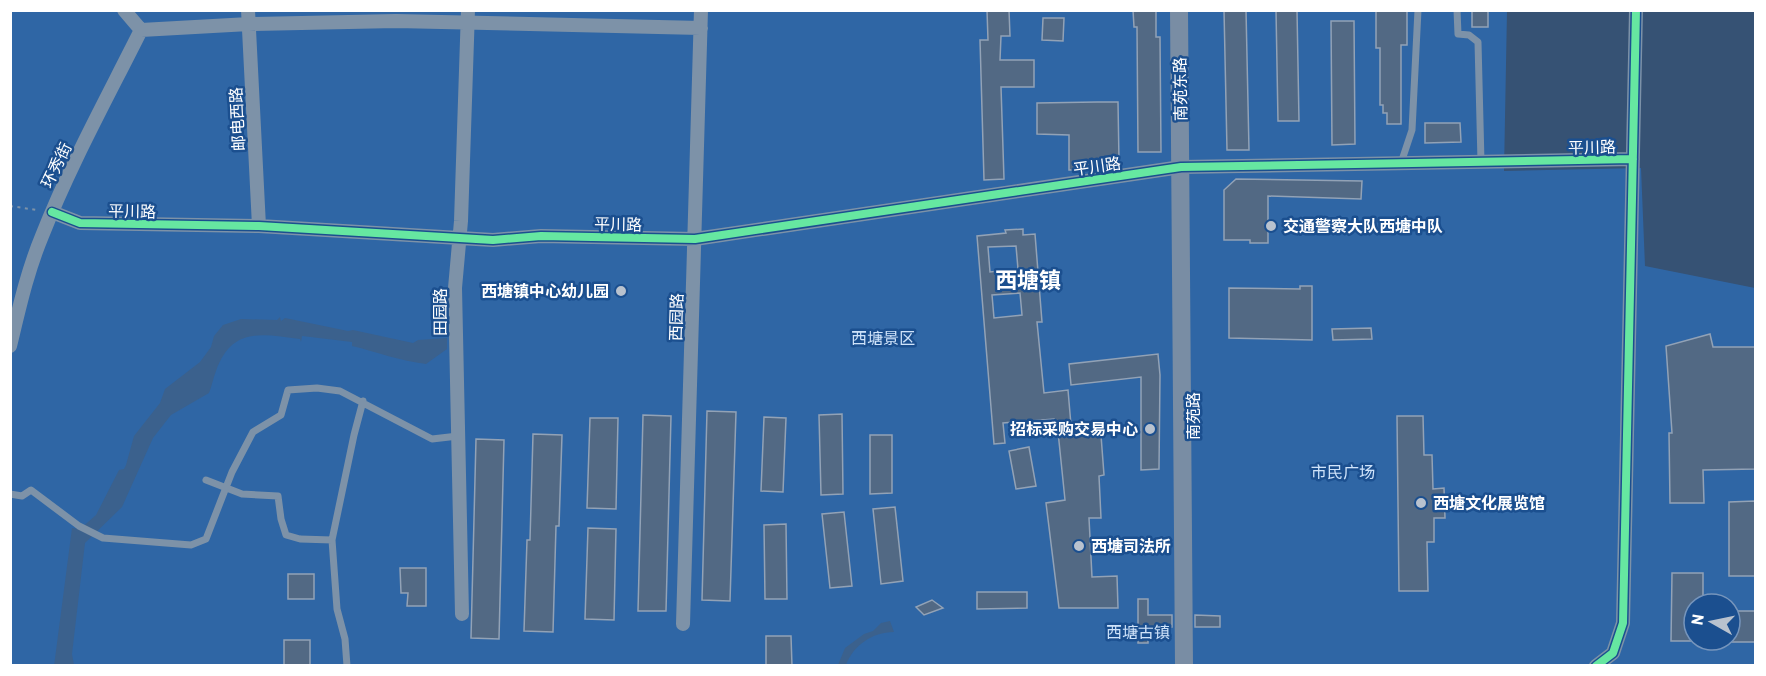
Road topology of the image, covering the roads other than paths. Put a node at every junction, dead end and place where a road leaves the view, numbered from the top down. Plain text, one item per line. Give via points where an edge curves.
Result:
1 (124, 10) edge
2 (701, 10) edge
3 (1179, 10) edge
4 (1191, 10) edge
5 (1418, 10) edge
6 (1457, 10) edge
7 (1636, 10) edge
8 (249, 17) edge
9 (467, 17) edge
10 (701, 28) junction
11 (141, 30) junction
12 (1633, 159) junction
13 (1481, 162) junction
14 (1401, 163) junction
15 (1186, 167) junction
16 (52, 212) junction
17 (259, 226) junction
18 (459, 238) junction
19 (695, 239) junction
20 (10, 346) edge
21 (363, 401) junction
22 (458, 436) junction
23 (206, 480) dead end
24 (225, 488) junction
25 (10, 494) edge
26 (332, 540) junction
27 (462, 614) dead end
28 (683, 624) dead end
29 (347, 666) edge
30 (1184, 666) edge
31 (1194, 666) edge
32 (1596, 666) edge

1 - 11 street
2 - 10 street, 西园路
3 - 15 main road, 南苑东路
4 - 15 main road, 南苑东路
5 - 14 lane via 1412,130
6 - 13 lane via 1458,34 1469,35 1478,42
7 - 12 street
8 - 9 street via 396,21
8 - 11 street
8 - 17 street, 邮电西路
9 - 10 street
9 - 18 street, 田园路
10 - 19 street, 西园路
11 - 16 street, 环秀街
12 - 13 street, 平川路
12 - 32 street via 1623,623 1613,653
13 - 14 street, 平川路
14 - 15 street, 平川路
15 - 19 street, 平川路
15 - 30 main road, 南苑路
15 - 31 main road, 南苑路
16 - 17 street, 平川路 via 80,224
16 - 20 street, 环秀街 via 24,287
17 - 18 street, 平川路
18 - 19 street, 平川路
18 - 22 street, 田园路 via 455,288
19 - 28 street, 西园路
21 - 22 lane via 432,439
21 - 24 lane via 340,391 288,390 281,415 253,432
21 - 26 lane
22 - 27 street, 田园路
23 - 24 lane
24 - 25 lane via 206,539 191,545 103,538 79,526 31,490 22,496
24 - 26 lane via 242,494 278,496 286,534 300,539
26 - 29 lane via 337,609

